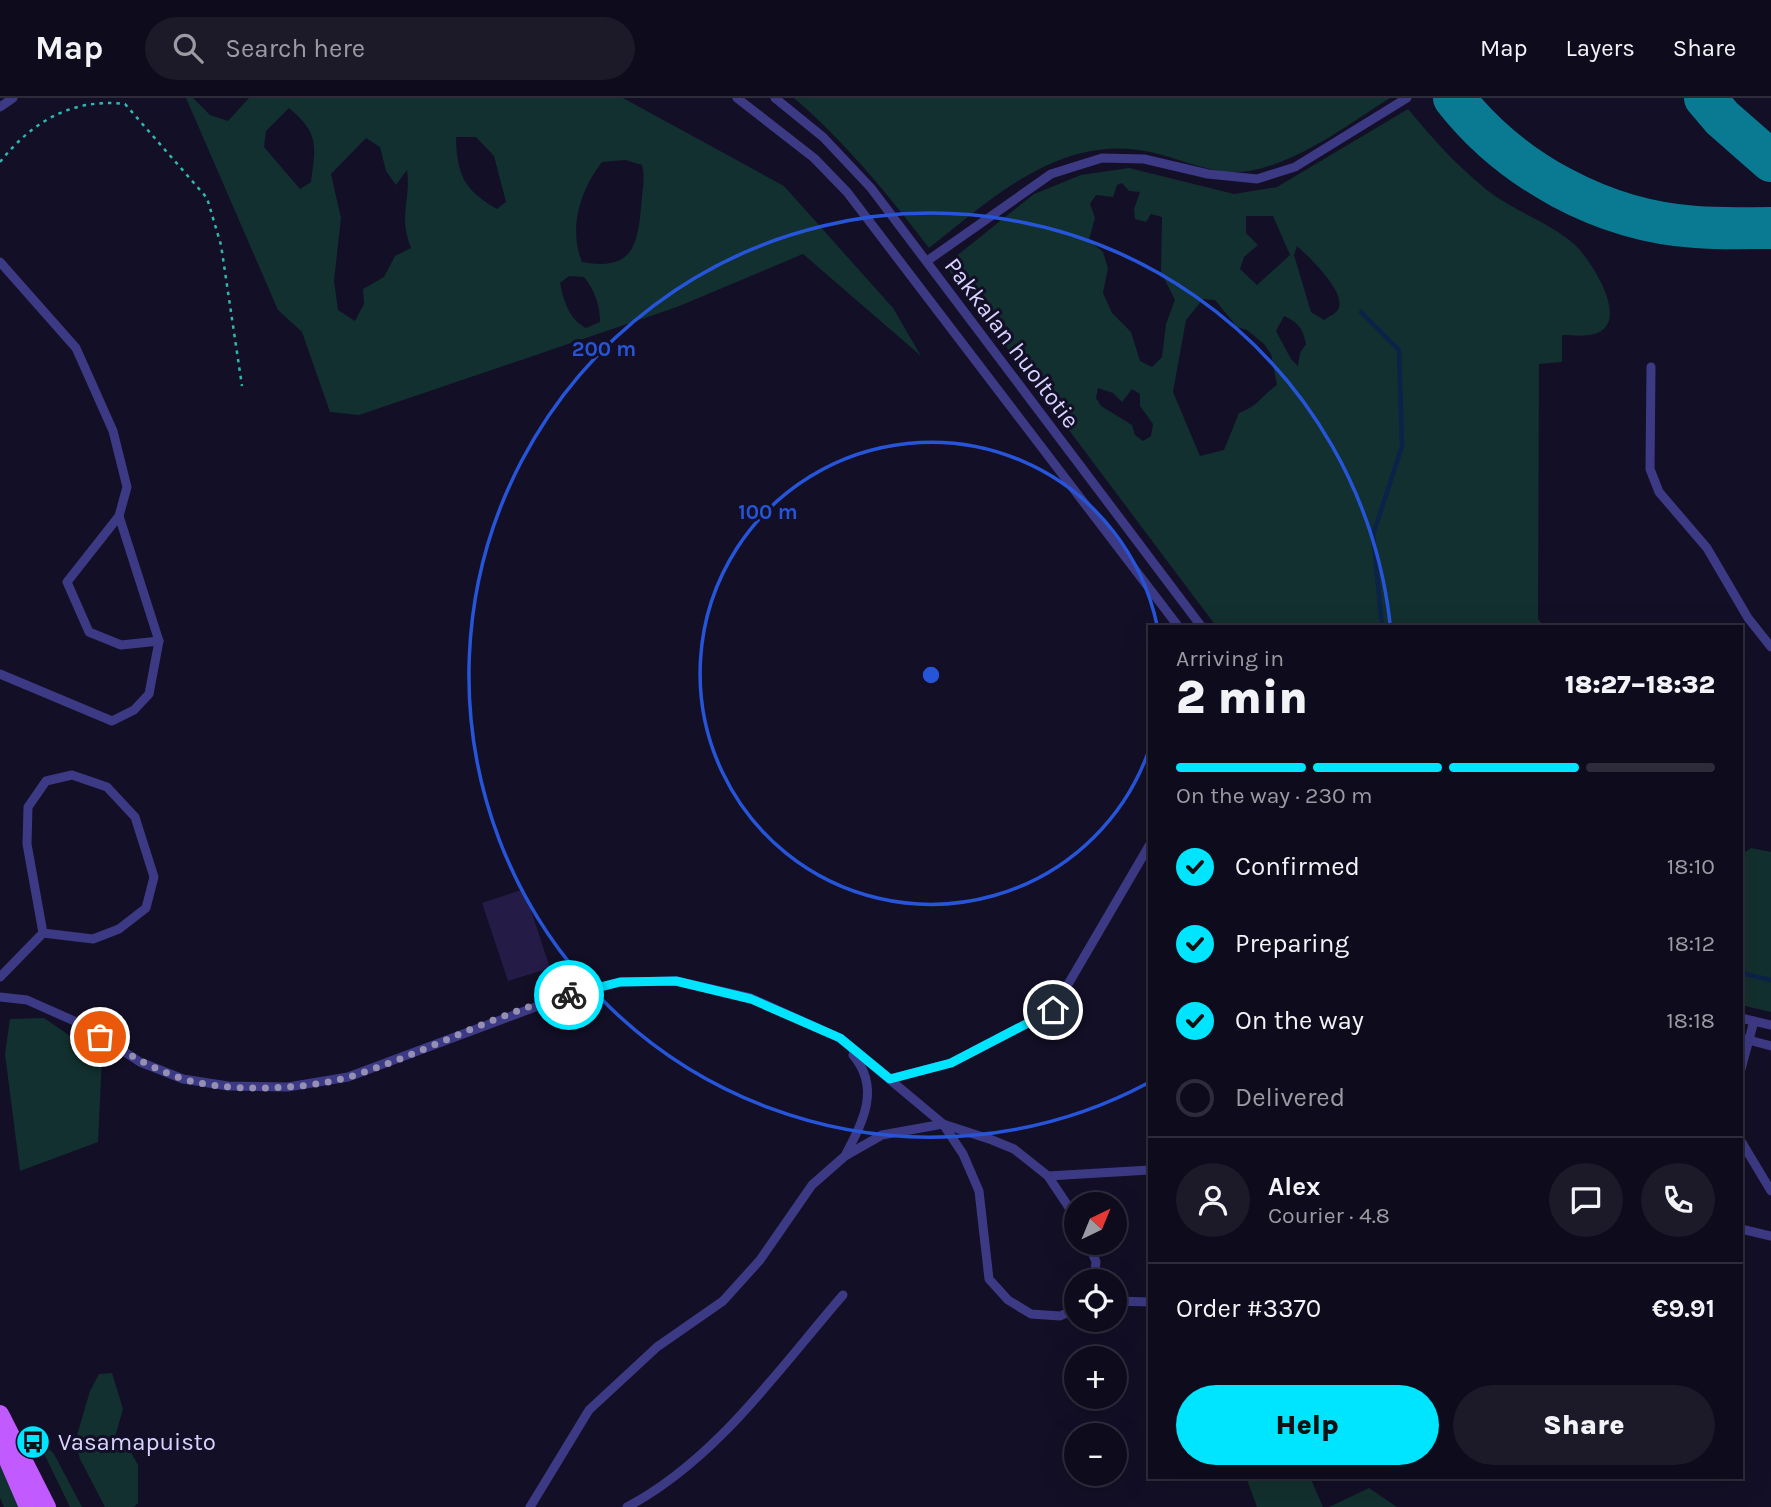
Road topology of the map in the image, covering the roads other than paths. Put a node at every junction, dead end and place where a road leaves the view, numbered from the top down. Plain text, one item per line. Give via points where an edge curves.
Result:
1 (13, 98) edge
2 (737, 98) edge
3 (775, 98) edge
4 (1407, 98) edge
5 (0, 107) edge
6 (927, 261) junction
7 (0, 262) edge
8 (1651, 367) dead end
9 (119, 516) junction
10 (1177, 625) edge
11 (1201, 625) edge
12 (159, 641) junction
13 (1771, 647) edge
14 (0, 674) edge
15 (1148, 847) edge
16 (43, 933) junction
17 (0, 977) edge
18 (0, 997) edge
19 (1743, 1018) edge
20 (1754, 1021) junction
21 (1771, 1025) edge
22 (840, 1038) junction
23 (1745, 1039) edge
24 (1771, 1046) edge
25 (890, 1079) junction
26 (943, 1124) junction
27 (1743, 1144) edge
28 (845, 1156) junction
29 (1148, 1170) edge
30 (1048, 1176) junction
31 (1771, 1191) edge
32 (1064, 1200) edge
33 (1743, 1229) edge
34 (1771, 1236) edge
35 (843, 1295) dead end
36 (1127, 1301) edge
37 (1148, 1302) edge
38 (1064, 1314) edge
39 (0, 1414) edge
40 (0, 1429) edge
41 (28, 1507) edge
42 (47, 1507) edge
43 (530, 1507) edge
44 (627, 1507) edge

1 - 5 lane
2 - 10 lane via 788,136 847,192
3 - 6 lane, Pakkalan huoltotie via 855,170
4 - 6 lane via 1295,167 1257,179 1208,174 1144,159 1102,158 1051,174
6 - 11 lane, Pakkalan huoltotie
7 - 9 lane via 76,348 113,431 127,487
8 - 13 lane via 1650,469 1659,492 1707,548 1748,618
9 - 12 lane
9 - 12 lane via 67,582 89,632 121,645
12 - 14 lane via 149,694 134,710 112,721
15 - 25 lane via 1053,1010 951,1063
16 - 16 lane via 27,844 28,807 46,780 72,775 107,787 135,817 154,877 146,908 119,929 93,939
16 - 17 lane
18 - 22 lane via 27,1000 80,1024 140,1062 183,1079 228,1086 288,1087 348,1077 549,1001 620,982 676,981 751,999
19 - 20 lane
20 - 21 lane
20 - 23 lane
22 - 25 lane
22 - 28 lane via 863,1066 869,1093 865,1115
23 - 24 lane
25 - 26 lane
26 - 28 lane via 882,1135
26 - 30 lane via 1014,1149
26 - 38 lane via 979,1191 989,1279 1031,1314
27 - 31 lane
28 - 43 lane via 812,1185 760,1260 723,1301 657,1347 589,1410
29 - 30 lane
30 - 32 lane
33 - 34 lane
35 - 44 lane via 709,1449
36 - 37 lane
39 - 42 main road
40 - 41 main road

